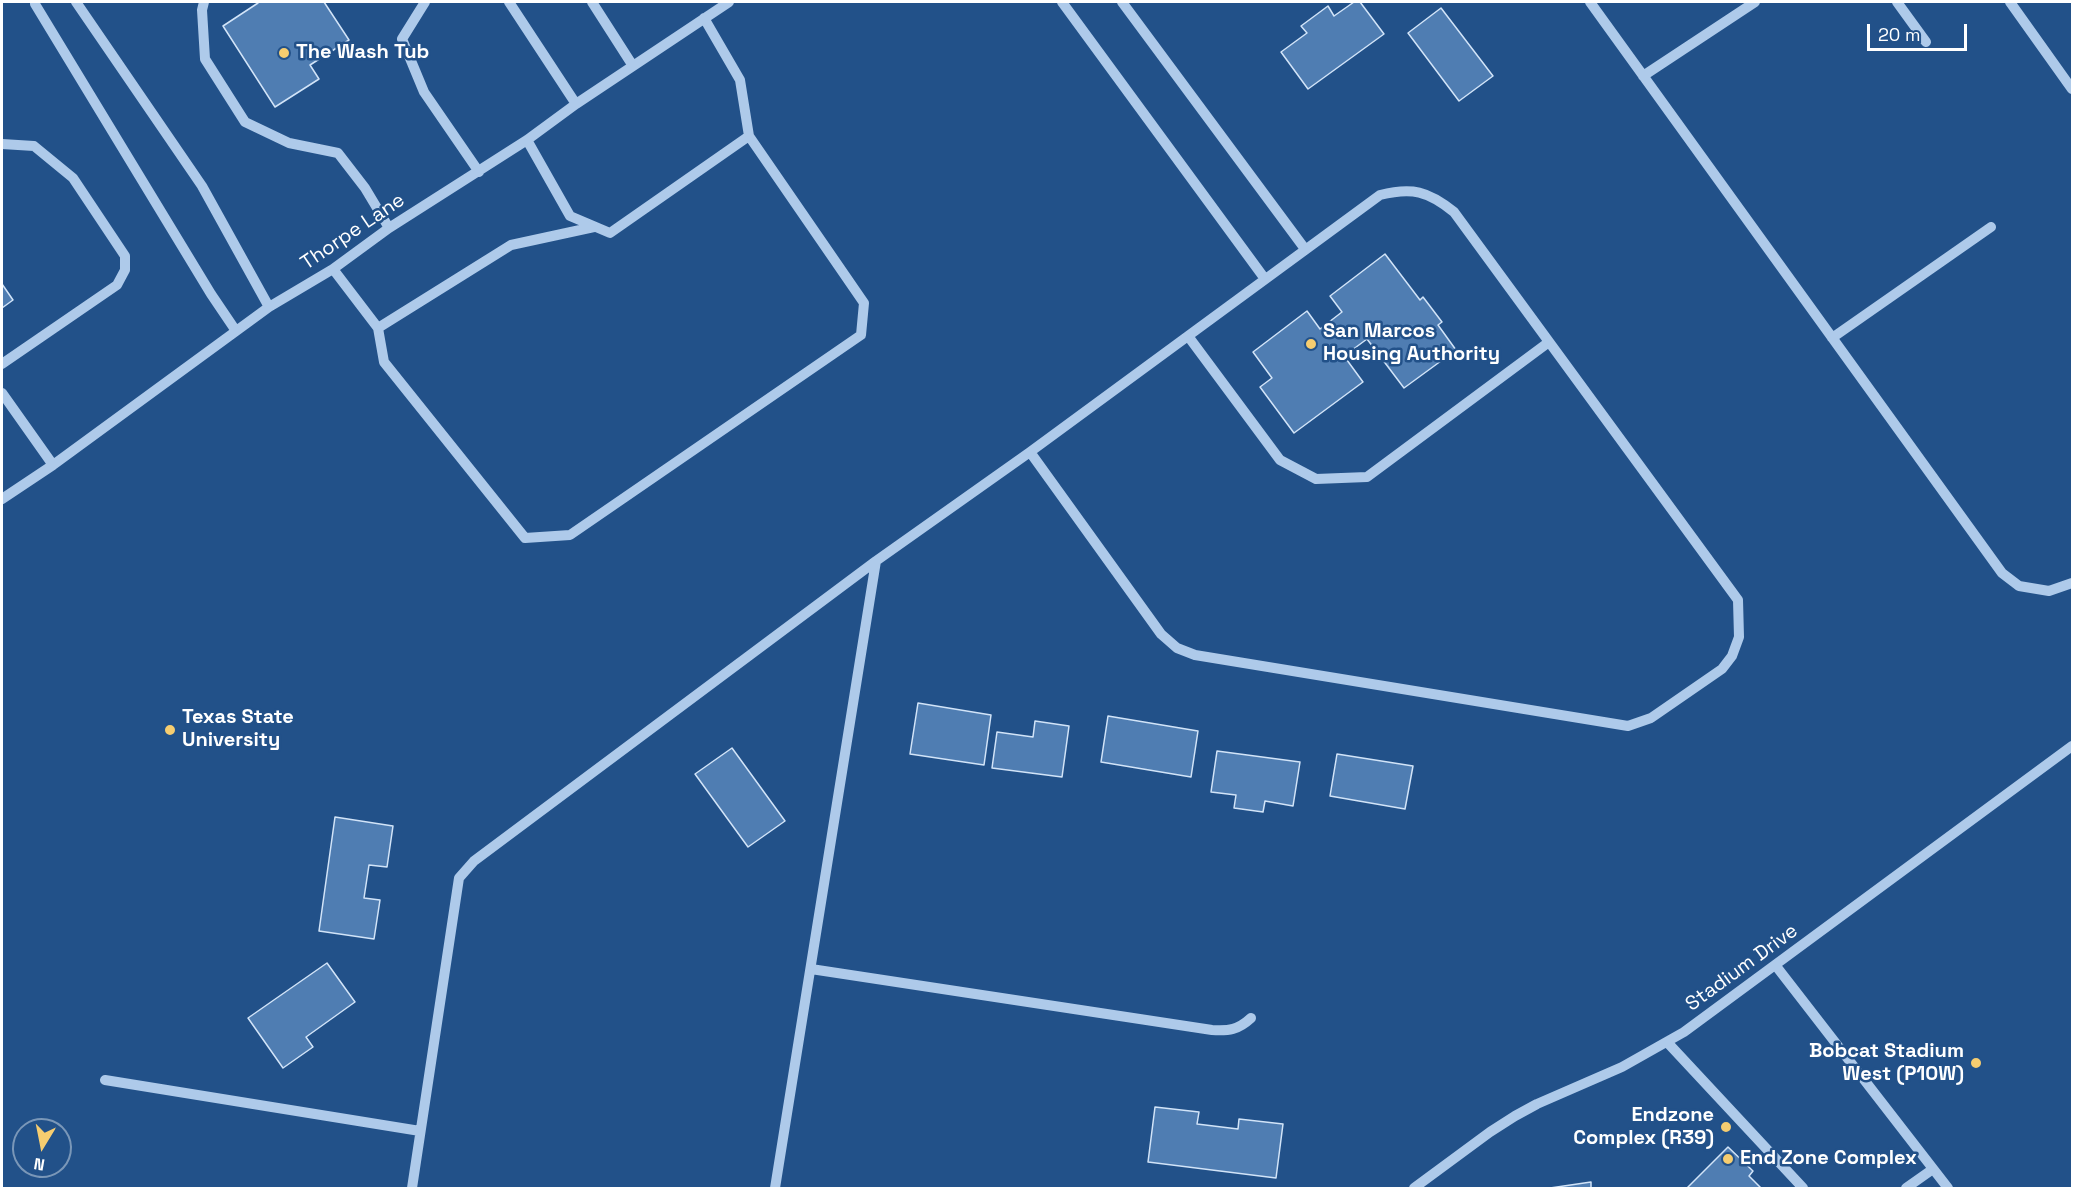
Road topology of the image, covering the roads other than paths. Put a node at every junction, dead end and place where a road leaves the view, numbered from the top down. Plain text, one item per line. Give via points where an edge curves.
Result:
1 (35, 2) edge
2 (76, 2) edge
3 (204, 2) edge
4 (425, 2) edge
5 (509, 2) edge
6 (592, 2) edge
7 (729, 2) edge
8 (1062, 2) edge
9 (1122, 2) edge
10 (1590, 2) edge
11 (1755, 2) edge
12 (1897, 2) edge
13 (2010, 2) edge
14 (704, 18) junction
15 (1926, 42) dead end
16 (633, 66) junction
17 (1643, 76) junction
18 (2073, 89) edge
19 (576, 104) junction
20 (749, 136) junction
21 (527, 140) junction
22 (2, 144) edge
23 (479, 172) junction
24 (594, 226) junction
25 (1991, 226) dead end
26 (389, 228) junction
27 (1305, 249) junction
28 (333, 269) junction
29 (1265, 279) junction
30 (269, 307) junction
31 (378, 328) junction
32 (236, 331) junction
33 (1188, 336) junction
34 (1832, 338) junction
35 (1549, 342) junction
36 (2, 364) edge
37 (2, 393) edge
38 (1030, 452) junction
39 (52, 465) junction
40 (2, 499) edge
41 (876, 561) junction
42 (2073, 583) edge
43 (2073, 747) edge
44 (1776, 966) junction
45 (811, 969) junction
46 (1251, 1018) dead end
47 (1667, 1042) junction
48 (105, 1080) dead end
49 (420, 1131) junction
50 (1933, 1169) junction
51 (412, 1188) edge
52 (775, 1188) edge
53 (1414, 1188) edge
54 (1803, 1188) edge
55 (1906, 1188) edge
56 (1948, 1188) edge

1 - 32 street
2 - 30 street via 202,186
3 - 26 street via 204,59 245,122 289,143 338,153
4 - 23 street via 402,39 424,92
5 - 19 street
6 - 16 street
7 - 14 street, Thorpe Lane
8 - 29 street
9 - 27 street
10 - 17 street
11 - 17 street
12 - 15 street
13 - 18 street
14 - 16 street, Thorpe Lane
14 - 20 street via 740,80
16 - 19 street, Thorpe Lane
17 - 34 street
19 - 21 street, Thorpe Lane
20 - 24 street via 610,233
20 - 31 street via 864,303 861,335 570,535 525,538 384,362
21 - 23 street, Thorpe Lane
21 - 24 street via 570,216
22 - 36 street via 34,146 73,178 125,256 125,270 117,285
23 - 26 street, Thorpe Lane
24 - 31 street via 511,245
25 - 34 street
26 - 28 street, Thorpe Lane
27 - 29 street
27 - 35 street via 1380,195 1401,189 1437,198 1454,212
28 - 30 street, Thorpe Lane
28 - 31 street
29 - 33 street
30 - 32 street, Thorpe Lane
32 - 39 street, Thorpe Lane
33 - 35 street via 1280,460 1316,479 1367,477
33 - 38 street
34 - 42 street via 2002,573 2019,586 2049,591
35 - 38 street via 1738,600 1739,637 1722,669 1651,718 1628,726 1196,655 1177,648 1161,634
37 - 39 street
38 - 41 street
39 - 40 street, Thorpe Lane
41 - 45 street
41 - 49 street via 489,849 459,878
43 - 44 street, Stadium Drive
44 - 47 street, Stadium Drive
44 - 50 street
45 - 46 street via 1212,1030 1240,1028
45 - 52 street
47 - 53 street, Stadium Drive via 1515,1116
47 - 54 street
48 - 49 street
49 - 51 street
50 - 55 street
50 - 56 street

